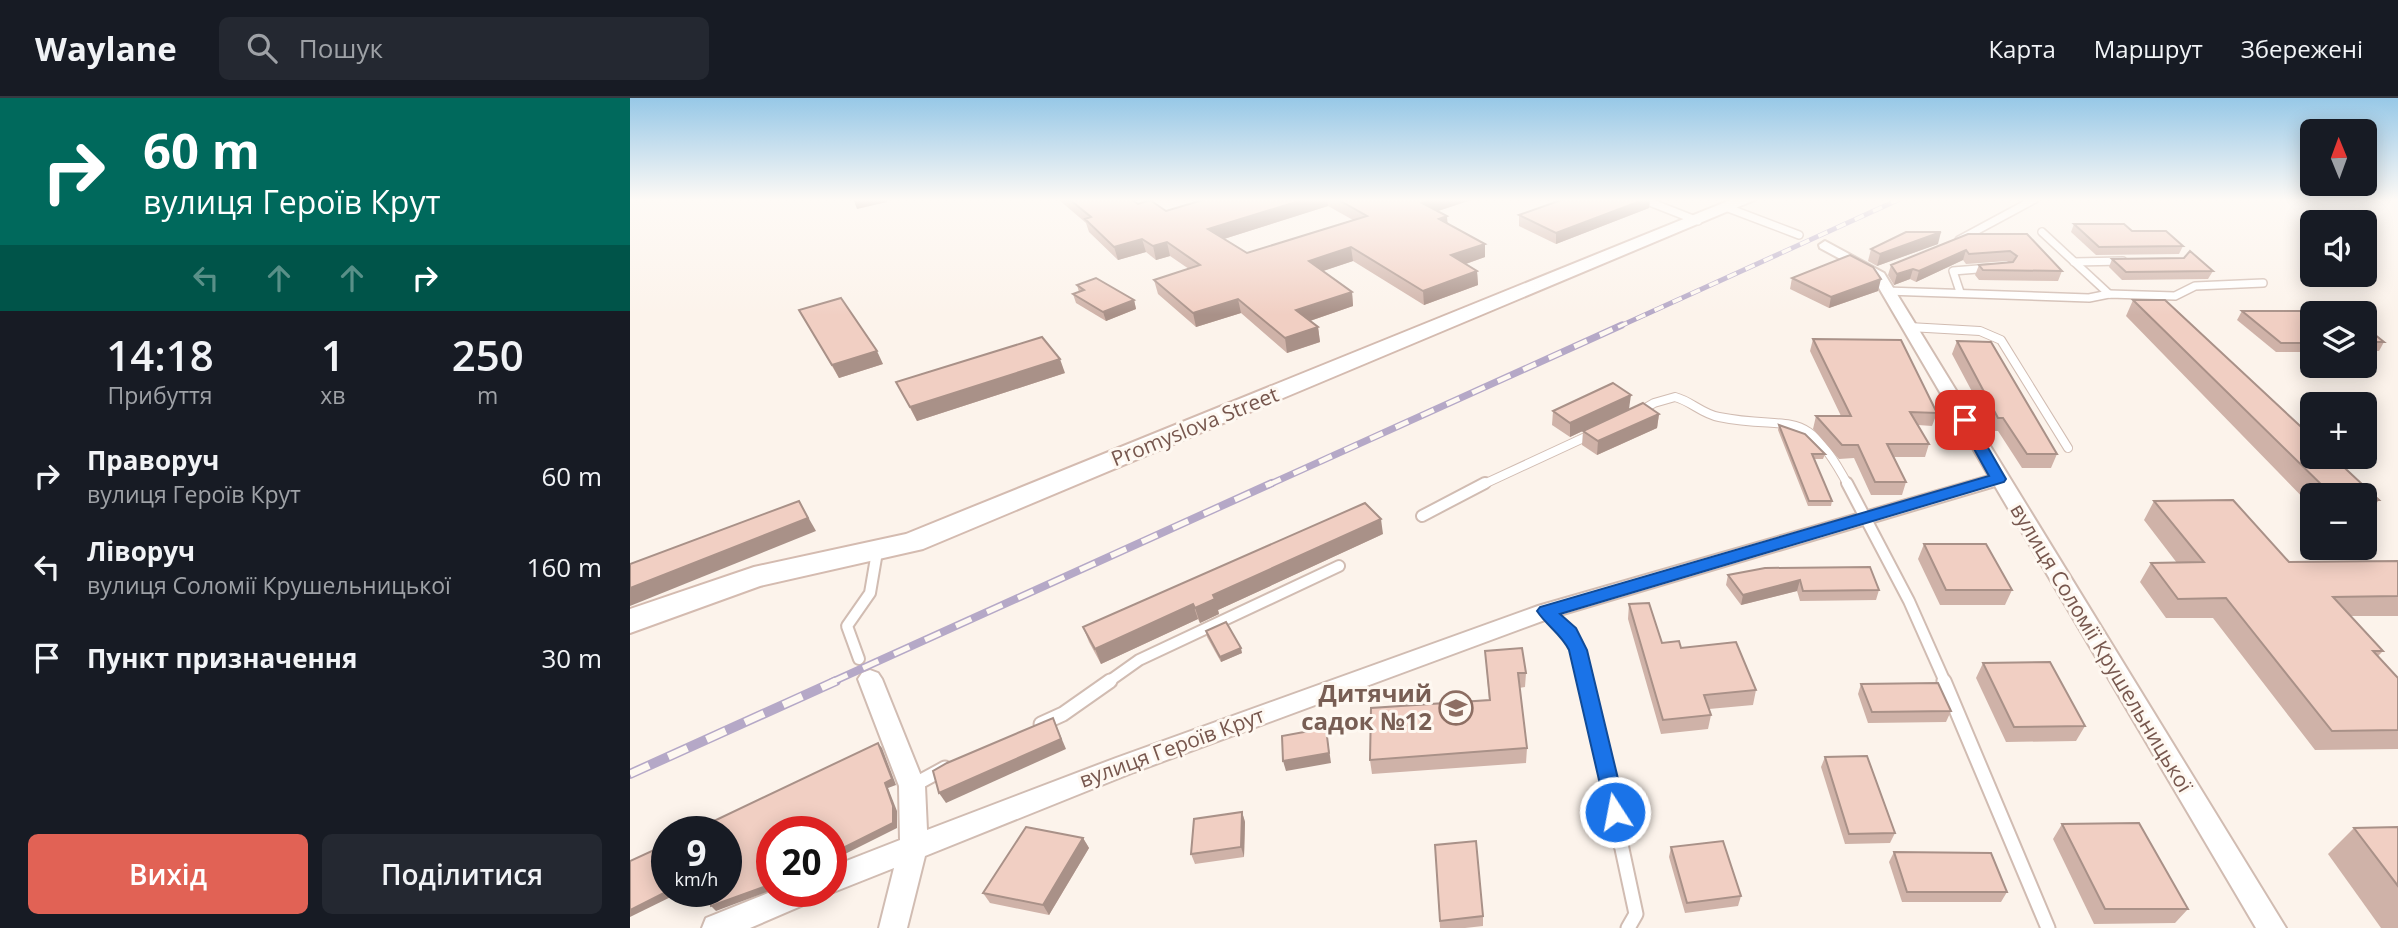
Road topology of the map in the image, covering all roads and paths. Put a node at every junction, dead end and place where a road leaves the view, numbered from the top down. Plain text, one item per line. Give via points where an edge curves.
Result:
1 (1658, 238) edge
2 (1964, 238) edge
3 (2048, 238) edge
4 (1954, 243) edge
5 (1825, 245) dead end
6 (2127, 261) edge
7 (2074, 262) junction
8 (1993, 268) edge
9 (1884, 278) junction
10 (2263, 283) dead end
11 (1961, 292) junction
12 (2109, 294) junction
13 (1909, 327) junction
14 (1628, 419) edge
15 (1599, 432) edge
16 (2068, 448) dead end
17 (1998, 479) junction
18 (1422, 516) dead end
19 (1865, 516) junction
20 (877, 552) junction
21 (1339, 566) dead end
22 (1546, 611) junction
23 (630, 621) edge
24 (865, 669) joint
25 (1028, 729) edge
26 (958, 761) edge
27 (912, 786) junction
28 (914, 845) junction
29 (847, 873) edge
30 (767, 907) edge
31 (716, 928) edge
32 (894, 928) edge
33 (1628, 928) edge
34 (2048, 928) edge
35 (2272, 928) edge

1 - 20 street, Promyslova Street via 913,542
2 - 4 lane
3 - 7 lane
5 - 9 street, вулиця Соломії Крушельницької
6 - 7 lane
7 - 12 lane
8 - 11 lane via 1953,271
9 - 11 lane
9 - 13 street, вулиця Соломії Крушельницької
10 - 12 lane via 2195,286 2175,296
11 - 12 lane via 2088,298
13 - 16 lane via 1980,331 2001,340
13 - 17 street, вулиця Соломії Крушельницької
14 - 19 lane via 1672,396 1685,398 1714,416 1802,428 1825,448
15 - 18 lane via 1530,460
17 - 19 street, вулиця Героїв Крут
17 - 35 street, вулиця Соломії Крушельницької
19 - 22 street, вулиця Героїв Крут
19 - 34 lane via 1906,598
20 - 23 street, Promyslova Street via 754,577
20 - 24 lane via 870,593 847,626
21 - 25 lane via 1139,660 1063,715
22 - 28 street, вулиця Героїв Крут
22 - 33 lane via 1570,632 1589,690 1636,914
24 - 27 street
26 - 27 lane
27 - 28 street
28 - 29 street, вулиця Героїв Крут
28 - 32 street
30 - 31 street

